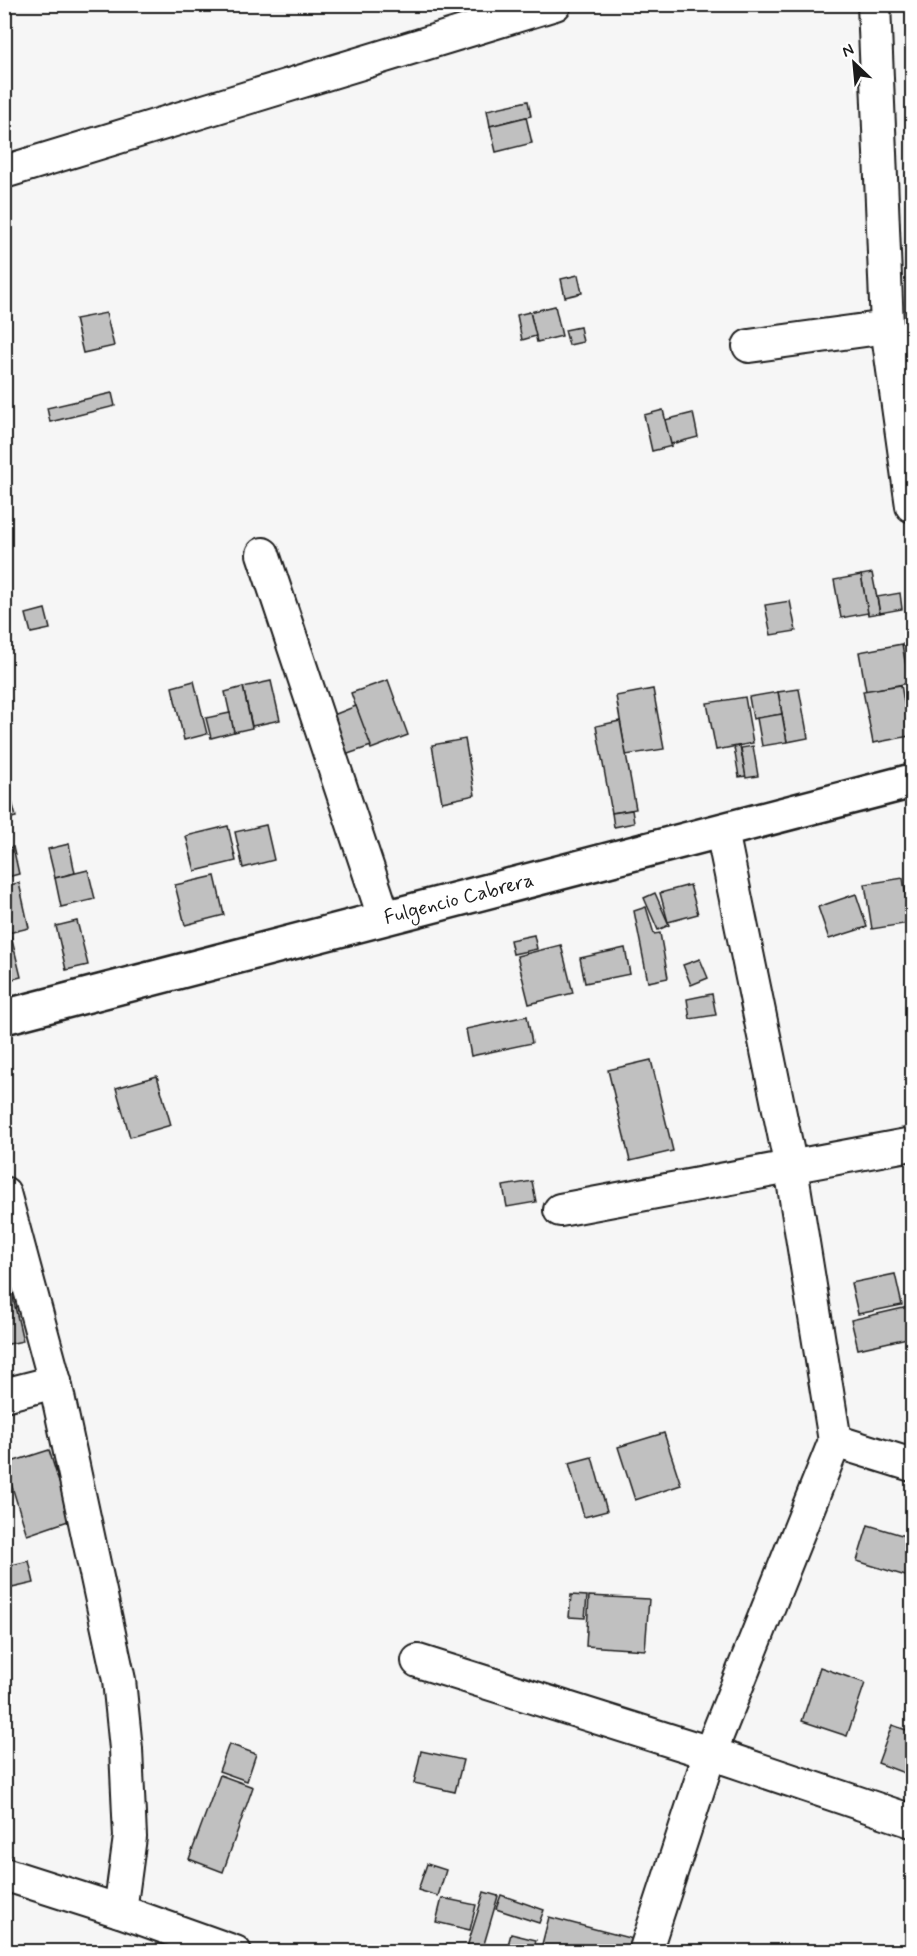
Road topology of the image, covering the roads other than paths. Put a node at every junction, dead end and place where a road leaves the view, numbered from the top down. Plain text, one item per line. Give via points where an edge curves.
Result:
1 (555, 4) edge
2 (874, 4) edge
3 (4, 172) edge
4 (887, 327) junction
5 (749, 346) dead end
6 (912, 506) edge
7 (263, 554) dead end
8 (912, 781) edge
9 (722, 831) junction
10 (384, 917) junction
11 (4, 1017) edge
12 (912, 1144) edge
13 (791, 1168) junction
14 (4, 1193) edge
15 (560, 1210) dead end
16 (55, 1382) junction
17 (4, 1395) edge
18 (835, 1441) junction
19 (912, 1465) edge
20 (418, 1661) dead end
21 (710, 1753) junction
22 (912, 1821) edge
23 (4, 1874) edge
24 (120, 1911) junction
25 (235, 1952) edge
26 (645, 1952) edge

1 - 3 street
2 - 4 street
4 - 5 street
4 - 6 street
7 - 10 street
8 - 9 main road, Fulgencio Cabrera
9 - 10 main road, Fulgencio Cabrera
9 - 13 street
10 - 11 main road, Fulgencio Cabrera
12 - 13 street
13 - 15 street
13 - 18 street
14 - 16 street
16 - 17 street
16 - 24 street via 119,1680 130,1837
18 - 19 street
18 - 21 street
20 - 21 street
21 - 22 street
21 - 26 street
23 - 24 street
24 - 25 street

